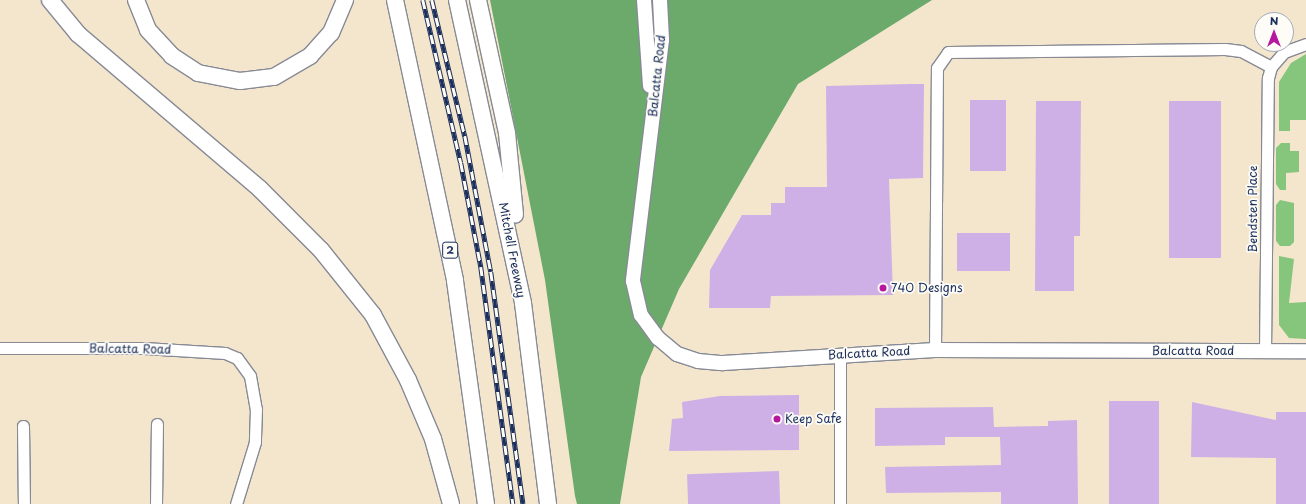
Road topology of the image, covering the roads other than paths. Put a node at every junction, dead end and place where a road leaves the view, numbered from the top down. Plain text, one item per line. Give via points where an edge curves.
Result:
1 (50, 0) edge
2 (136, 0) edge
3 (345, 0) edge
4 (395, 0) edge
5 (457, 0) edge
6 (478, 0) edge
7 (644, 0) edge
8 (660, 0) edge
9 (1306, 44) edge
10 (1271, 67) junction
11 (652, 128) junction
12 (522, 303) junction
13 (0, 348) edge
14 (934, 350) junction
15 (1265, 351) junction
16 (1306, 351) edge
17 (840, 354) junction
18 (157, 424) dead end
19 (23, 426) dead end
20 (24, 504) edge
21 (156, 504) edge
22 (236, 504) edge
23 (451, 504) edge
24 (486, 504) edge
25 (548, 504) edge
26 (840, 504) edge

1 - 23 highway via 78,34 260,189 321,250 373,315 408,380 433,439
2 - 3 highway via 148,30 172,56 198,73 240,82 274,77 310,56 331,33
4 - 24 highway, 2 via 455,281
5 - 12 highway, Mitchell Freeway
6 - 12 highway via 507,133
7 - 11 main road, Balcatta Road
8 - 11 main road, Balcatta Road via 662,40
9 - 10 street via 1284,52
10 - 14 street via 1241,51 1225,49 948,52 937,68
10 - 15 street, Bendsten Place via 1267,88
11 - 17 main road, Balcatta Road via 633,281 641,315 658,338 677,354 698,361 724,363
12 - 25 highway, Mitchell Freeway
13 - 22 street, Balcatta Road via 144,348 225,353 240,361 250,376 256,409 255,442
14 - 15 main road, Balcatta Road
14 - 17 main road, Balcatta Road
15 - 16 main road, Balcatta Road
17 - 26 street
18 - 21 street
19 - 20 street

